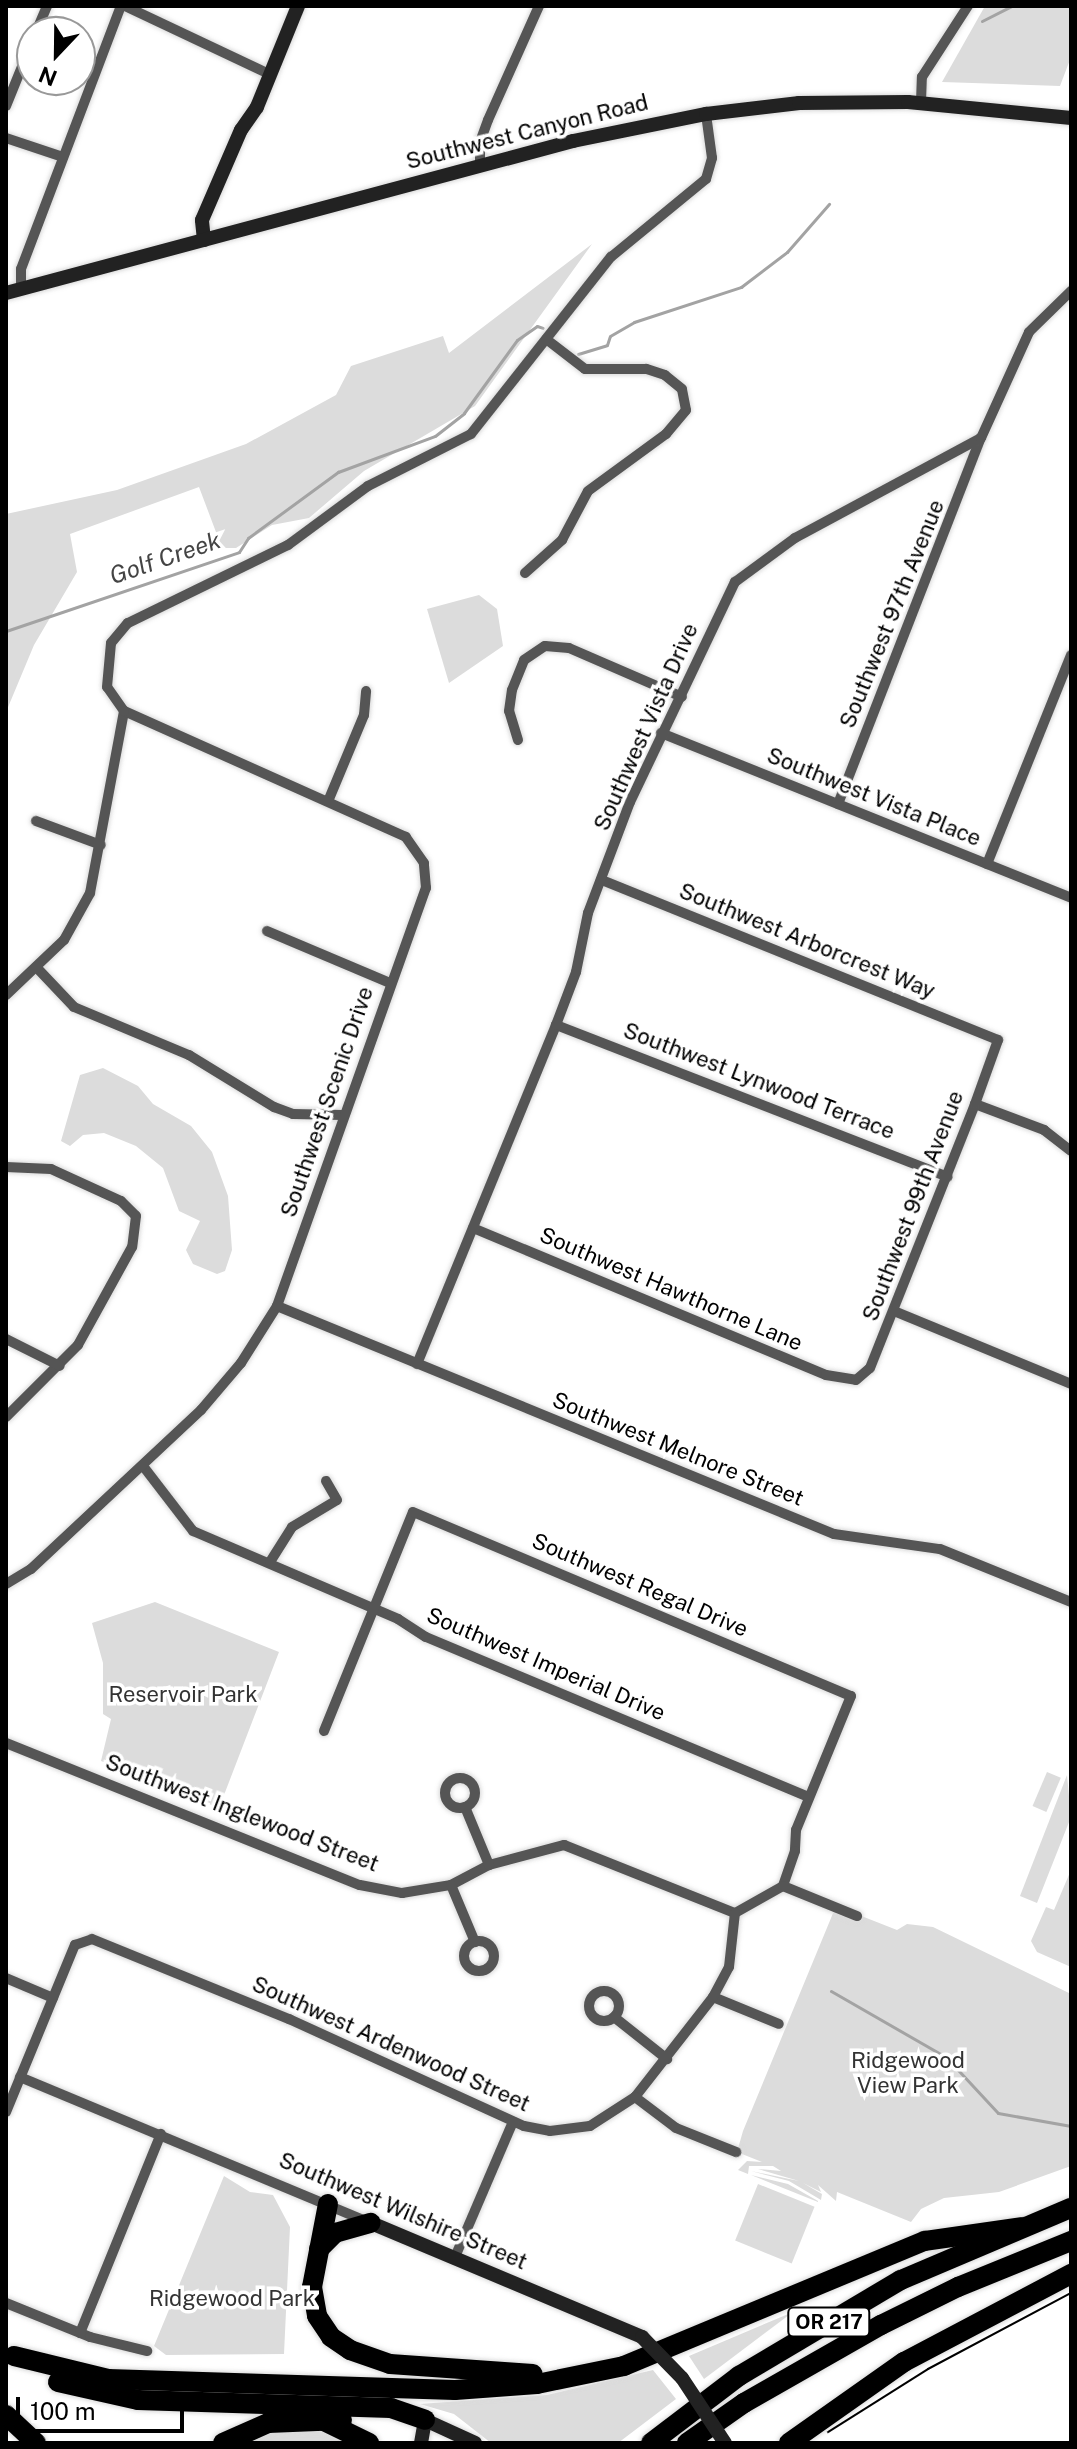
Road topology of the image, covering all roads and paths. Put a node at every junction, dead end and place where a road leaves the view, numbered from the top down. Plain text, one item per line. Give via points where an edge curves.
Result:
1 (123, 6) edge
2 (298, 6) edge
3 (539, 6) edge
4 (968, 6) edge
5 (267, 73) junction
6 (16, 81) edge
7 (921, 102) junction
8 (6, 106) edge
9 (706, 114) junction
10 (1071, 118) edge
11 (6, 138) edge
12 (63, 157) junction
13 (480, 165) junction
14 (204, 240) junction
15 (21, 289) junction
16 (1071, 291) edge
17 (6, 293) edge
18 (546, 339) junction
19 (981, 438) junction
20 (525, 573) dead end
21 (1071, 655) edge
22 (366, 691) dead end
23 (682, 697) junction
24 (124, 711) junction
25 (661, 733) junction
26 (518, 740) dead end
27 (329, 799) junction
28 (838, 804) junction
29 (36, 821) dead end
30 (101, 845) junction
31 (987, 864) junction
32 (601, 880) junction
33 (1071, 898) edge
34 (267, 931) dead end
35 (38, 969) junction
36 (390, 983) junction
37 (6, 995) edge
38 (556, 1025) junction
39 (998, 1040) joint
40 (975, 1104) junction
41 (343, 1115) junction
42 (1071, 1151) edge
43 (6, 1167) edge
44 (947, 1177) junction
45 (473, 1228) junction
46 (277, 1306) junction
47 (894, 1311) junction
48 (6, 1339) edge
49 (417, 1364) junction
50 (60, 1366) junction
51 (856, 1380) joint
52 (1071, 1384) edge
53 (6, 1417) edge
54 (143, 1466) junction
55 (326, 1481) dead end
56 (270, 1562) junction
57 (6, 1584) edge
58 (1071, 1602) edge
59 (372, 1608) junction
60 (324, 1731) dead end
61 (6, 1743) edge
62 (809, 1797) junction
63 (465, 1807) dead end
64 (489, 1865) junction
65 (451, 1885) junction
66 (783, 1886) junction
67 (735, 1913) junction
68 (857, 1916) dead end
69 (475, 1942) dead end
70 (6, 1978) edge
71 (713, 1997) junction
72 (53, 1998) junction
73 (614, 2017) dead end
74 (779, 2024) dead end
75 (667, 2059) junction
76 (20, 2077) junction
77 (635, 2097) junction
78 (6, 2112) edge
79 (513, 2122) junction
80 (161, 2134) junction
81 (736, 2152) dead end
82 (328, 2204) junction
83 (1071, 2208) edge
84 (371, 2223) junction
85 (1022, 2227) junction
86 (1071, 2241) edge
87 (319, 2249) junction
88 (455, 2257) junction
89 (1071, 2274) edge
90 (6, 2303) edge
91 (80, 2333) junction
92 (147, 2351) dead end
93 (10, 2354) edge
94 (556, 2382) junction
95 (781, 2384) junction
96 (6, 2415) edge
97 (425, 2420) junction
98 (318, 2421) junction
99 (36, 2443) edge
100 (223, 2443) edge
101 (369, 2443) edge
102 (421, 2443) edge
103 (475, 2443) edge
104 (651, 2443) edge
105 (687, 2443) edge
106 (710, 2443) edge
107 (725, 2443) edge
108 (789, 2443) edge

1 - 5 street
1 - 12 street
2 - 5 main road
3 - 13 street via 488,120 480,142
4 - 7 street via 922,77
5 - 14 main road via 257,107 245,122 202,220
6 - 8 street
7 - 9 main road, Southwest Canyon Road via 805,103
7 - 10 main road, Southwest Canyon Road
9 - 13 main road, Southwest Canyon Road
9 - 18 street via 712,158 706,179 611,257
11 - 12 street
12 - 15 street via 21,269
13 - 14 main road, Southwest Canyon Road
14 - 15 main road, Southwest Canyon Road
15 - 17 main road, Southwest Canyon Road
16 - 19 street via 1029,332
18 - 20 street via 585,369 646,369 665,375 682,389 686,410 666,434 588,491 562,540
18 - 24 street via 471,434 368,486 288,545 120,629 106,667 107,687
19 - 23 street, Southwest Vista Drive via 795,538 735,582
19 - 28 street, Southwest 97th Avenue
21 - 31 street
22 - 27 street via 364,715
23 - 25 street, Southwest Vista Drive
23 - 26 street via 569,648 545,646 524,660 512,690 509,711
24 - 27 street, Southwest Scenic Drive
24 - 30 street
25 - 28 street, Southwest Vista Place
25 - 32 street, Southwest Vista Drive
27 - 36 street, Southwest Scenic Drive via 406,837 424,863 426,888
28 - 31 street, Southwest Vista Place
29 - 30 street
30 - 35 street via 90,893 75,923
31 - 33 street, Southwest Vista Place
32 - 38 street, Southwest Vista Drive
32 - 39 street, Southwest Arborcrest Way
34 - 36 street
35 - 37 street
35 - 41 street via 74,1007 189,1055 274,1107 293,1114
36 - 41 street, Southwest Scenic Drive
38 - 44 street, Southwest Lynwood Terrace
38 - 45 street, Southwest Vista Drive
39 - 40 street, Southwest 99th Avenue
40 - 42 street via 1044,1130
40 - 44 street, Southwest 99th Avenue
41 - 46 street, Southwest Scenic Drive
43 - 50 street via 51,1169 121,1201 136,1216 132,1247 78,1345
44 - 47 street, Southwest 99th Avenue
45 - 49 street, Southwest Vista Drive
45 - 51 street, Southwest Hawthorne Lane via 826,1375
46 - 49 street, Southwest Melnore Street
46 - 54 street, Southwest Scenic Drive via 231,1375
47 - 51 street, Southwest 99th Avenue via 870,1368
47 - 52 street
48 - 50 street
49 - 58 street, Southwest Melnore Street via 834,1534 940,1549
50 - 53 street
54 - 56 street, Southwest Imperial Drive via 193,1531
54 - 57 street, Southwest Scenic Drive via 31,1569
55 - 56 street via 337,1500 292,1527
56 - 59 street, Southwest Imperial Drive
59 - 60 street
59 - 62 street, Southwest Imperial Drive via 426,1637
59 - 62 street, Southwest Regal Drive via 413,1512 851,1696
61 - 65 street, Southwest Inglewood Street via 360,1885 402,1893
62 - 66 street
63 - 64 street
64 - 65 street, Southwest Inglewood Street
64 - 67 street, Southwest Inglewood Street via 564,1845
65 - 69 street
66 - 67 street
66 - 68 street
67 - 71 street, Southwest Ardenwood Street via 729,1967
70 - 72 street
71 - 74 street
71 - 75 street, Southwest Ardenwood Street
72 - 76 street, Southwest Ardenwood Street
72 - 79 street, Southwest Ardenwood Street via 75,1945 92,1939 289,2019
73 - 75 street
75 - 77 street, Southwest Ardenwood Street
76 - 78 street, Southwest Ardenwood Street
76 - 80 street, Southwest Wilshire Street
77 - 79 street, Southwest Ardenwood Street via 590,2126 550,2131
77 - 81 street via 676,2128
79 - 88 street
80 - 82 street, Southwest Wilshire Street
80 - 91 street
82 - 84 street, Southwest Wilshire Street
82 - 87 highway
83 - 85 highway, OR 217
84 - 87 highway via 335,2233
84 - 88 main road, Southwest Wilshire Street
85 - 94 highway via 925,2241 624,2366
85 - 104 highway, OR 217 via 888,2288 739,2376
86 - 95 highway, OR 217 via 958,2287
87 - 94 highway via 312,2275 317,2316 331,2337 350,2350 390,2364 534,2374
88 - 107 main road, Southwest Wilshire Street, bridge via 642,2337 682,2378
89 - 108 highway via 904,2362
90 - 91 street
91 - 92 street
93 - 94 highway via 84,2375 155,2382 455,2390
93 - 97 highway via 51,2379 129,2398 391,2408
95 - 105 highway, OR 217
95 - 106 highway
96 - 99 highway
97 - 98 highway
97 - 102 main road
97 - 103 main road
98 - 100 highway via 268,2423
98 - 101 highway

